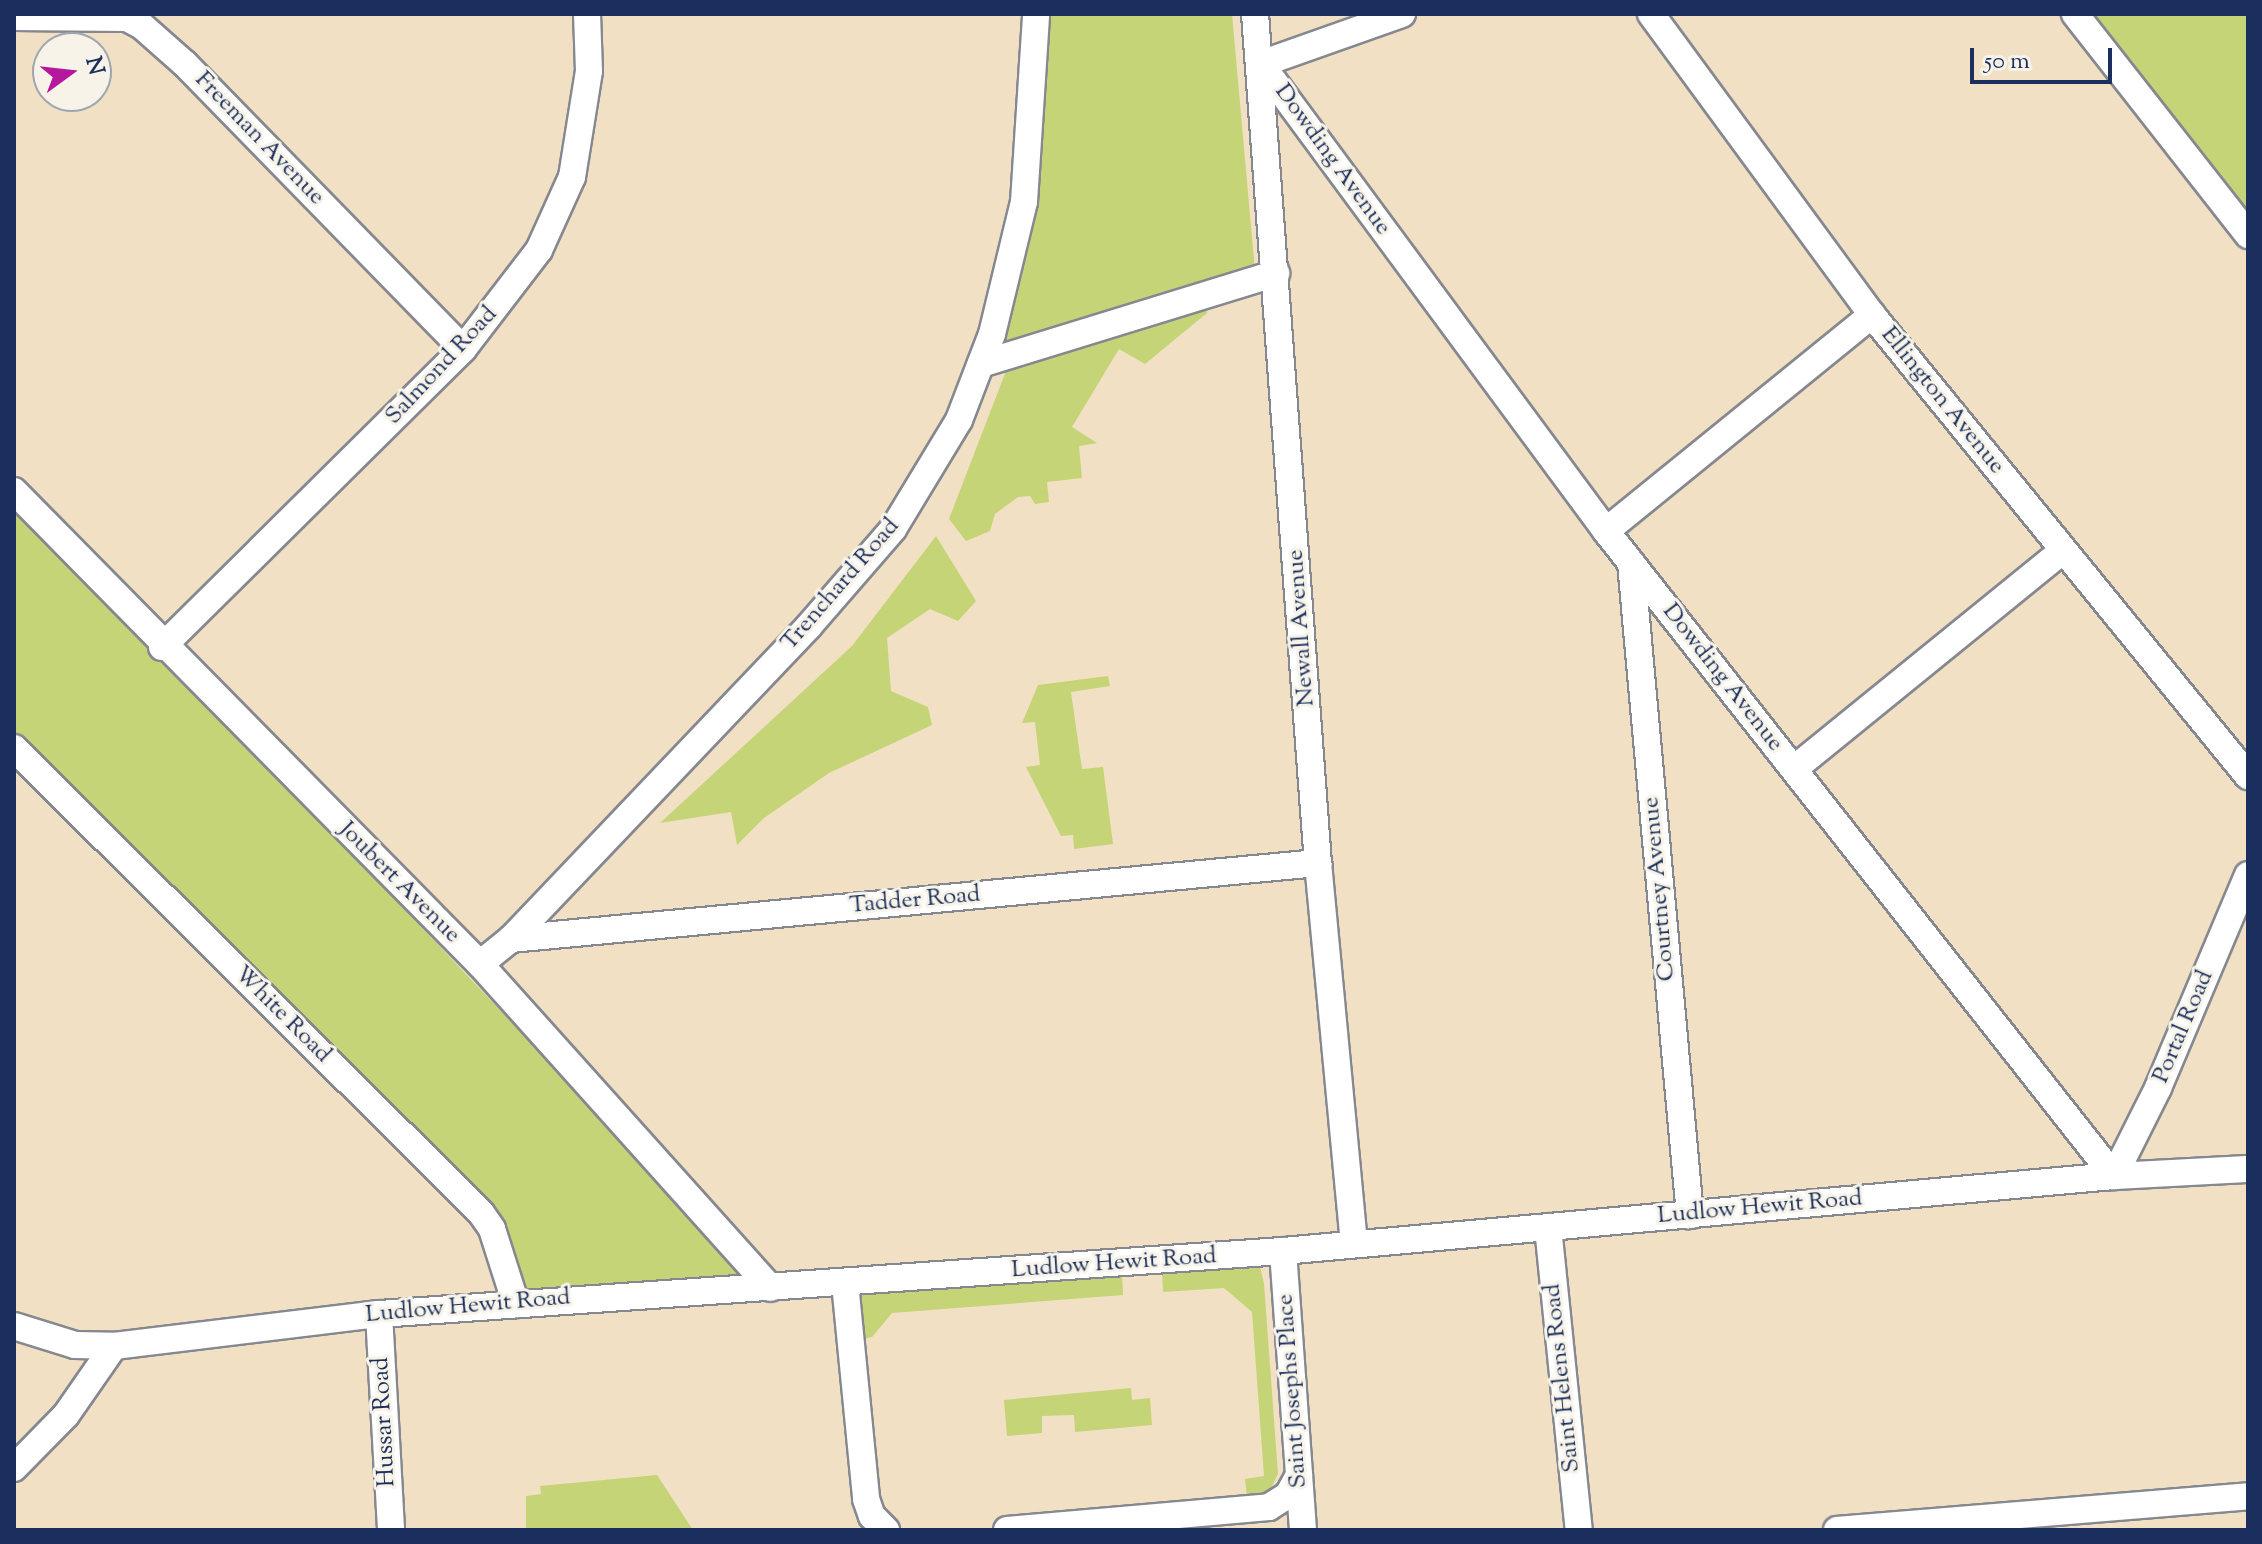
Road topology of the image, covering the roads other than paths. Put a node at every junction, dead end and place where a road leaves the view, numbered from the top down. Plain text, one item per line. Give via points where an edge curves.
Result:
1 (587, 14) edge
2 (1036, 14) edge
3 (1255, 14) edge
4 (1402, 14) edge
5 (1651, 14) edge
6 (2075, 14) edge
7 (14, 17) edge
8 (1261, 64) junction
9 (2248, 235) edge
10 (1276, 273) junction
11 (1872, 315) junction
12 (463, 349) junction
13 (981, 364) junction
14 (14, 491) edge
15 (1606, 531) junction
16 (2062, 551) junction
17 (1631, 563) junction
18 (162, 647) junction
19 (14, 748) edge
20 (1794, 769) junction
21 (2248, 776) edge
22 (1318, 863) junction
23 (2248, 875) edge
24 (511, 939) junction
25 (480, 964) junction
26 (2248, 1169) edge
27 (2114, 1176) junction
28 (1690, 1215) junction
29 (1548, 1227) junction
30 (1354, 1242) junction
31 (1283, 1251) junction
32 (845, 1283) junction
33 (771, 1288) junction
34 (516, 1304) junction
35 (379, 1314) junction
36 (14, 1326) edge
37 (114, 1346) junction
38 (14, 1468) edge
39 (1299, 1475) junction
40 (2248, 1496) edge
41 (2085, 1520) edge
42 (391, 1530) edge
43 (886, 1530) edge
44 (1007, 1530) edge
45 (1303, 1530) edge
46 (1579, 1530) edge
47 (1838, 1530) edge

1 - 12 street, Salmond Road via 589,71 572,177 539,250
2 - 13 street, Trenchard Road via 1024,202
3 - 8 street, Newall Avenue
4 - 8 street
5 - 11 street, Ellington Avenue
6 - 9 street
7 - 12 street, Freeman Avenue via 127,18 142,26
8 - 10 street, Newall Avenue
8 - 15 street, Dowding Avenue
10 - 13 street
10 - 22 street, Newall Avenue
11 - 15 street
11 - 16 street, Ellington Avenue
12 - 18 street, Salmond Road
13 - 24 street, Trenchard Road via 959,420 893,529
14 - 18 street, Joubert Avenue
15 - 17 street, Dowding Avenue
16 - 20 street
16 - 21 street, Ellington Avenue
17 - 20 street, Dowding Avenue
17 - 28 street, Courtney Avenue
18 - 25 street, Joubert Avenue
19 - 34 street, White Road via 481,1213 492,1229
20 - 27 street, Dowding Avenue
22 - 24 street, Tadder Road
22 - 30 street, Newall Avenue
23 - 27 street, Portal Road via 2158,1088
24 - 25 street, Trenchard Road
25 - 33 street, Joubert Avenue
26 - 27 street
27 - 28 street, Ludlow Hewit Road
28 - 29 street, Ludlow Hewit Road
29 - 30 street, Ludlow Hewit Road
29 - 46 street, Saint Helens Road
30 - 31 street, Ludlow Hewit Road
31 - 32 street, Ludlow Hewit Road
31 - 39 street, Saint Josephs Place
32 - 33 street, Ludlow Hewit Road
32 - 43 street via 866,1499
33 - 34 street, Ludlow Hewit Road
34 - 35 street, Ludlow Hewit Road
35 - 37 street, Ludlow Hewit Road
35 - 42 street, Hussar Road
36 - 37 street, Ludlow Hewit Road via 75,1345
37 - 38 street via 66,1415
39 - 44 street via 1288,1495 1269,1507
39 - 45 street, Saint Josephs Place
40 - 41 street
41 - 47 street

